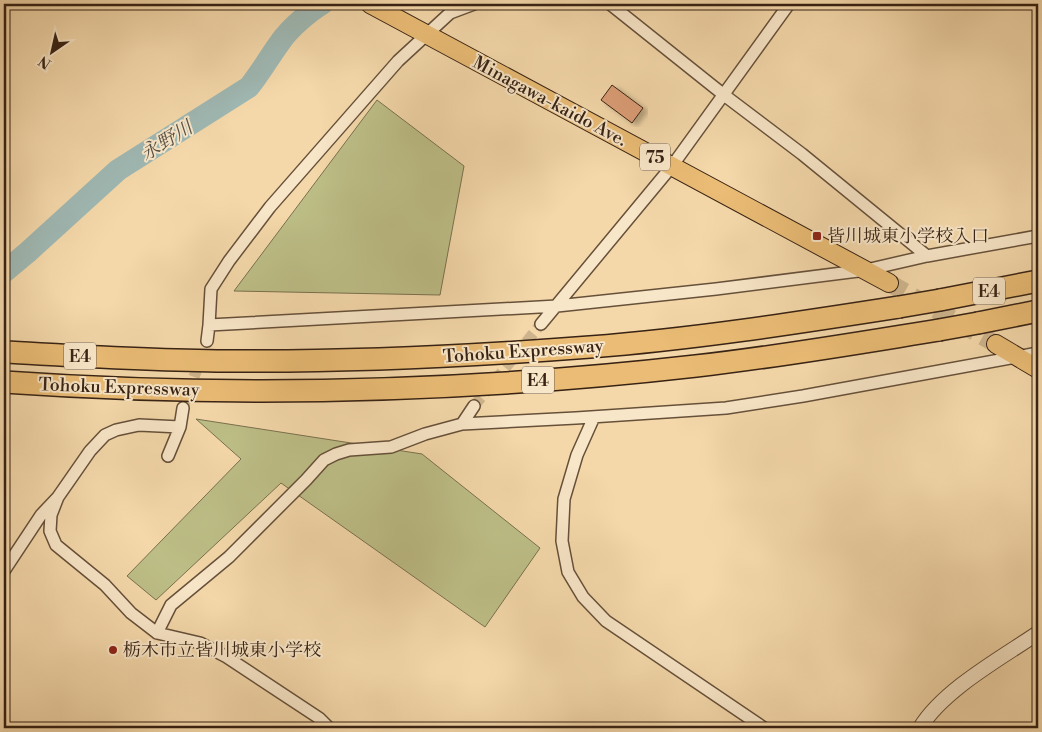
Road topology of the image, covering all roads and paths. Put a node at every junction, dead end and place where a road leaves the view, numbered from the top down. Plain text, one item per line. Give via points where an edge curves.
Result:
1 (370, 4) edge
2 (474, 4) edge
3 (610, 4) edge
4 (789, 4) edge
5 (423, 32) junction
6 (724, 95) junction
7 (672, 166) junction
8 (1038, 236) edge
9 (927, 256) junction
10 (866, 270) junction
11 (1038, 282) edge
12 (889, 283) tunnel mouth
13 (557, 306) junction
14 (1038, 311) edge
15 (541, 324) tunnel mouth
16 (209, 325) junction
17 (207, 341) tunnel mouth
18 (996, 344) tunnel mouth
19 (4, 352) edge
20 (1038, 353) edge
21 (1017, 356) junction
22 (1038, 368) edge
23 (4, 382) edge
24 (474, 406) tunnel mouth
25 (183, 408) tunnel mouth
26 (594, 417) junction
27 (462, 424) junction
28 (180, 427) junction
29 (168, 456) dead end
30 (58, 497) junction
31 (4, 571) edge
32 (157, 633) junction
33 (1038, 633) edge
34 (329, 728) edge
35 (764, 728) edge
36 (920, 728) edge

1 - 5 main road, Minagawa-kaido Ave. / 75
2 - 5 street via 450,13
3 - 6 street
4 - 6 street
5 - 7 main road, Minagawa-kaido Ave. / 75
5 - 16 street via 270,207 229,261 211,289
6 - 7 street
6 - 9 street
7 - 10 main road, Minagawa-kaido Ave. / 75
7 - 13 street
8 - 9 street
9 - 10 street
10 - 12 main road, Minagawa-kaido Ave. / 75
10 - 13 street
11 - 19 highway, Tohoku Expressway / E4, bridge via 764,328 591,347 447,356 234,361
13 - 15 street
13 - 16 street
14 - 23 highway, Tohoku Expressway / E4, bridge via 939,330 698,366 586,377 318,390 135,388
16 - 17 street
18 - 21 main road
20 - 21 street
21 - 22 main road
21 - 26 street via 726,408
24 - 27 street
25 - 28 street
26 - 27 street
26 - 35 street via 576,455 564,499 562,541 568,572 583,597 606,621
27 - 32 street via 391,447 349,450 324,460 229,557 171,605
28 - 29 street
28 - 30 street via 139,425 105,435
30 - 31 street via 41,515
30 - 32 street via 51,515 50,532 56,545 105,585 130,613
32 - 34 street via 200,644 225,656 319,718
33 - 36 street via 959,686

